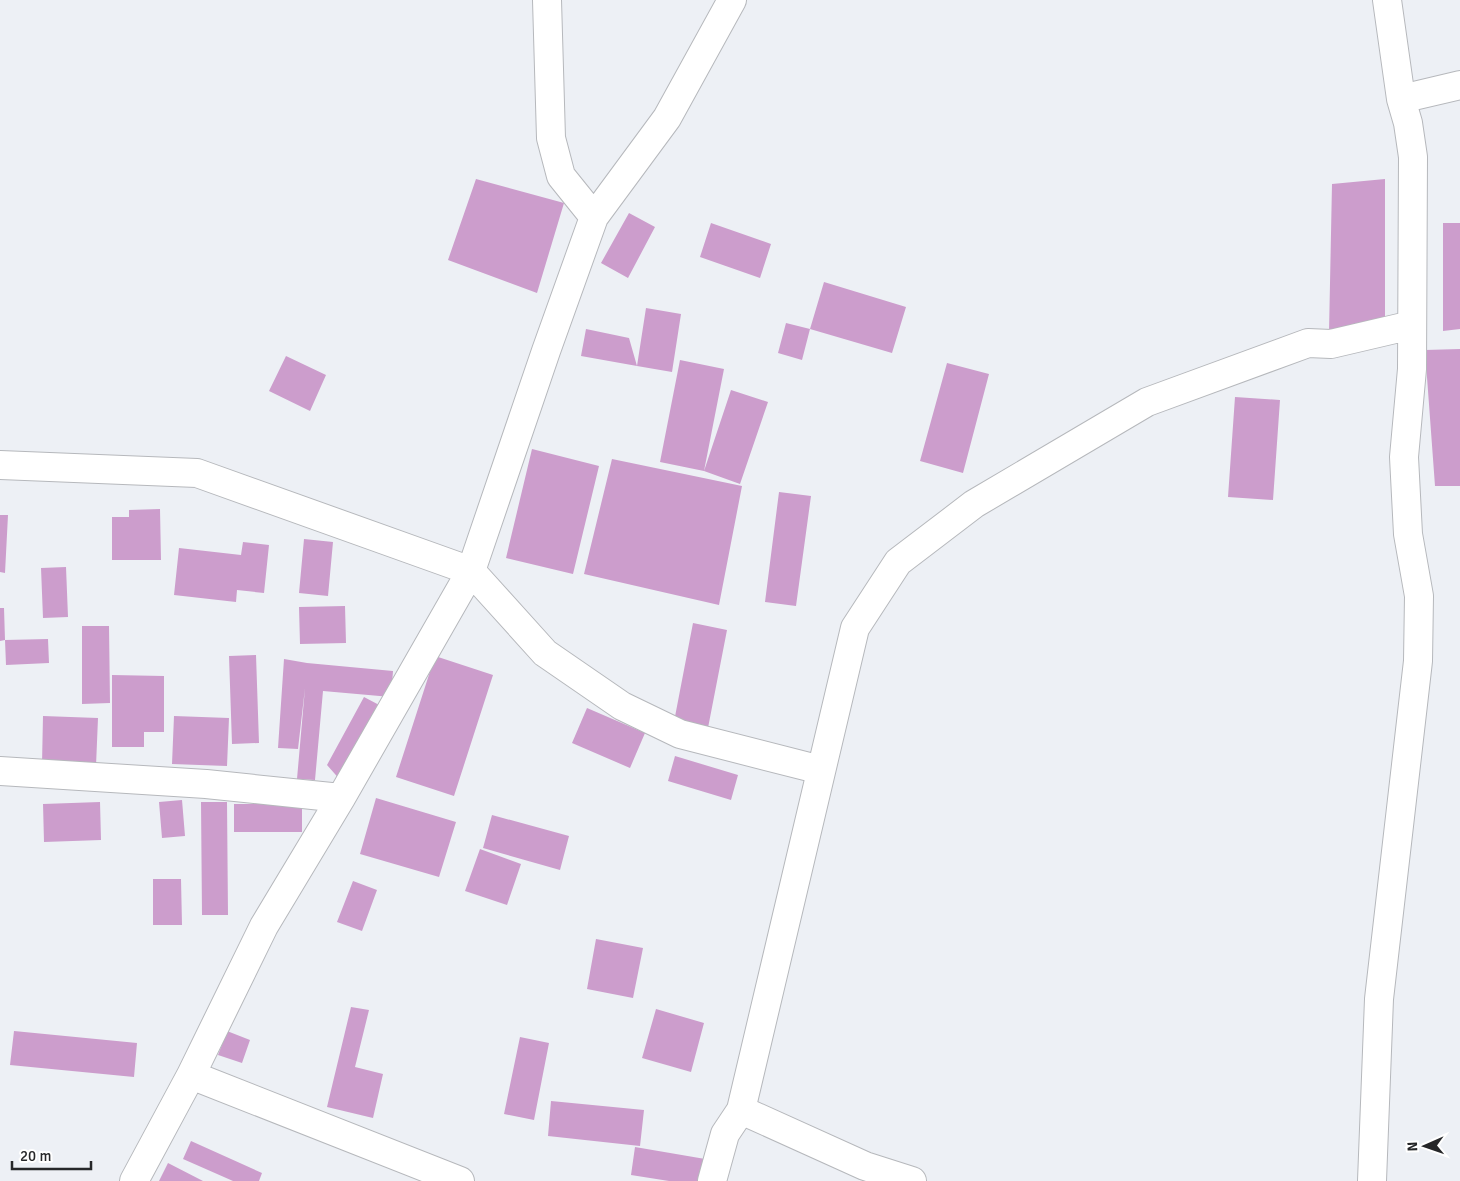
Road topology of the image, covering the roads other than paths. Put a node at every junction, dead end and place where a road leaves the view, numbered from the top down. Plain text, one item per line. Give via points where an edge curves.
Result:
1 (547, 0) edge
2 (732, 0) edge
3 (1388, 0) edge
4 (1460, 85) edge
5 (1402, 99) junction
6 (594, 216) junction
7 (1412, 325) junction
8 (0, 465) edge
9 (471, 571) junction
10 (821, 770) junction
11 (0, 771) edge
12 (342, 798) junction
13 (191, 1075) junction
14 (741, 1110) junction
15 (134, 1181) edge
16 (460, 1181) edge
17 (712, 1181) edge
18 (912, 1181) edge
19 (1372, 1181) edge

1 - 6 street via 551,138 561,176
2 - 6 street via 668,118
3 - 5 street
4 - 5 street
5 - 7 street via 1413,158
6 - 9 street
7 - 10 street via 1331,344 1308,343 1147,402 974,504 898,562 855,628
7 - 19 street via 1412,369 1404,457 1408,534 1419,596 1418,661 1380,999
8 - 9 street via 197,473
9 - 10 street via 545,653 622,706 680,734
9 - 12 street
10 - 14 street
11 - 12 street via 206,784
12 - 13 street via 264,926
13 - 15 street
13 - 16 street
14 - 17 street via 725,1134
14 - 18 street via 865,1166

